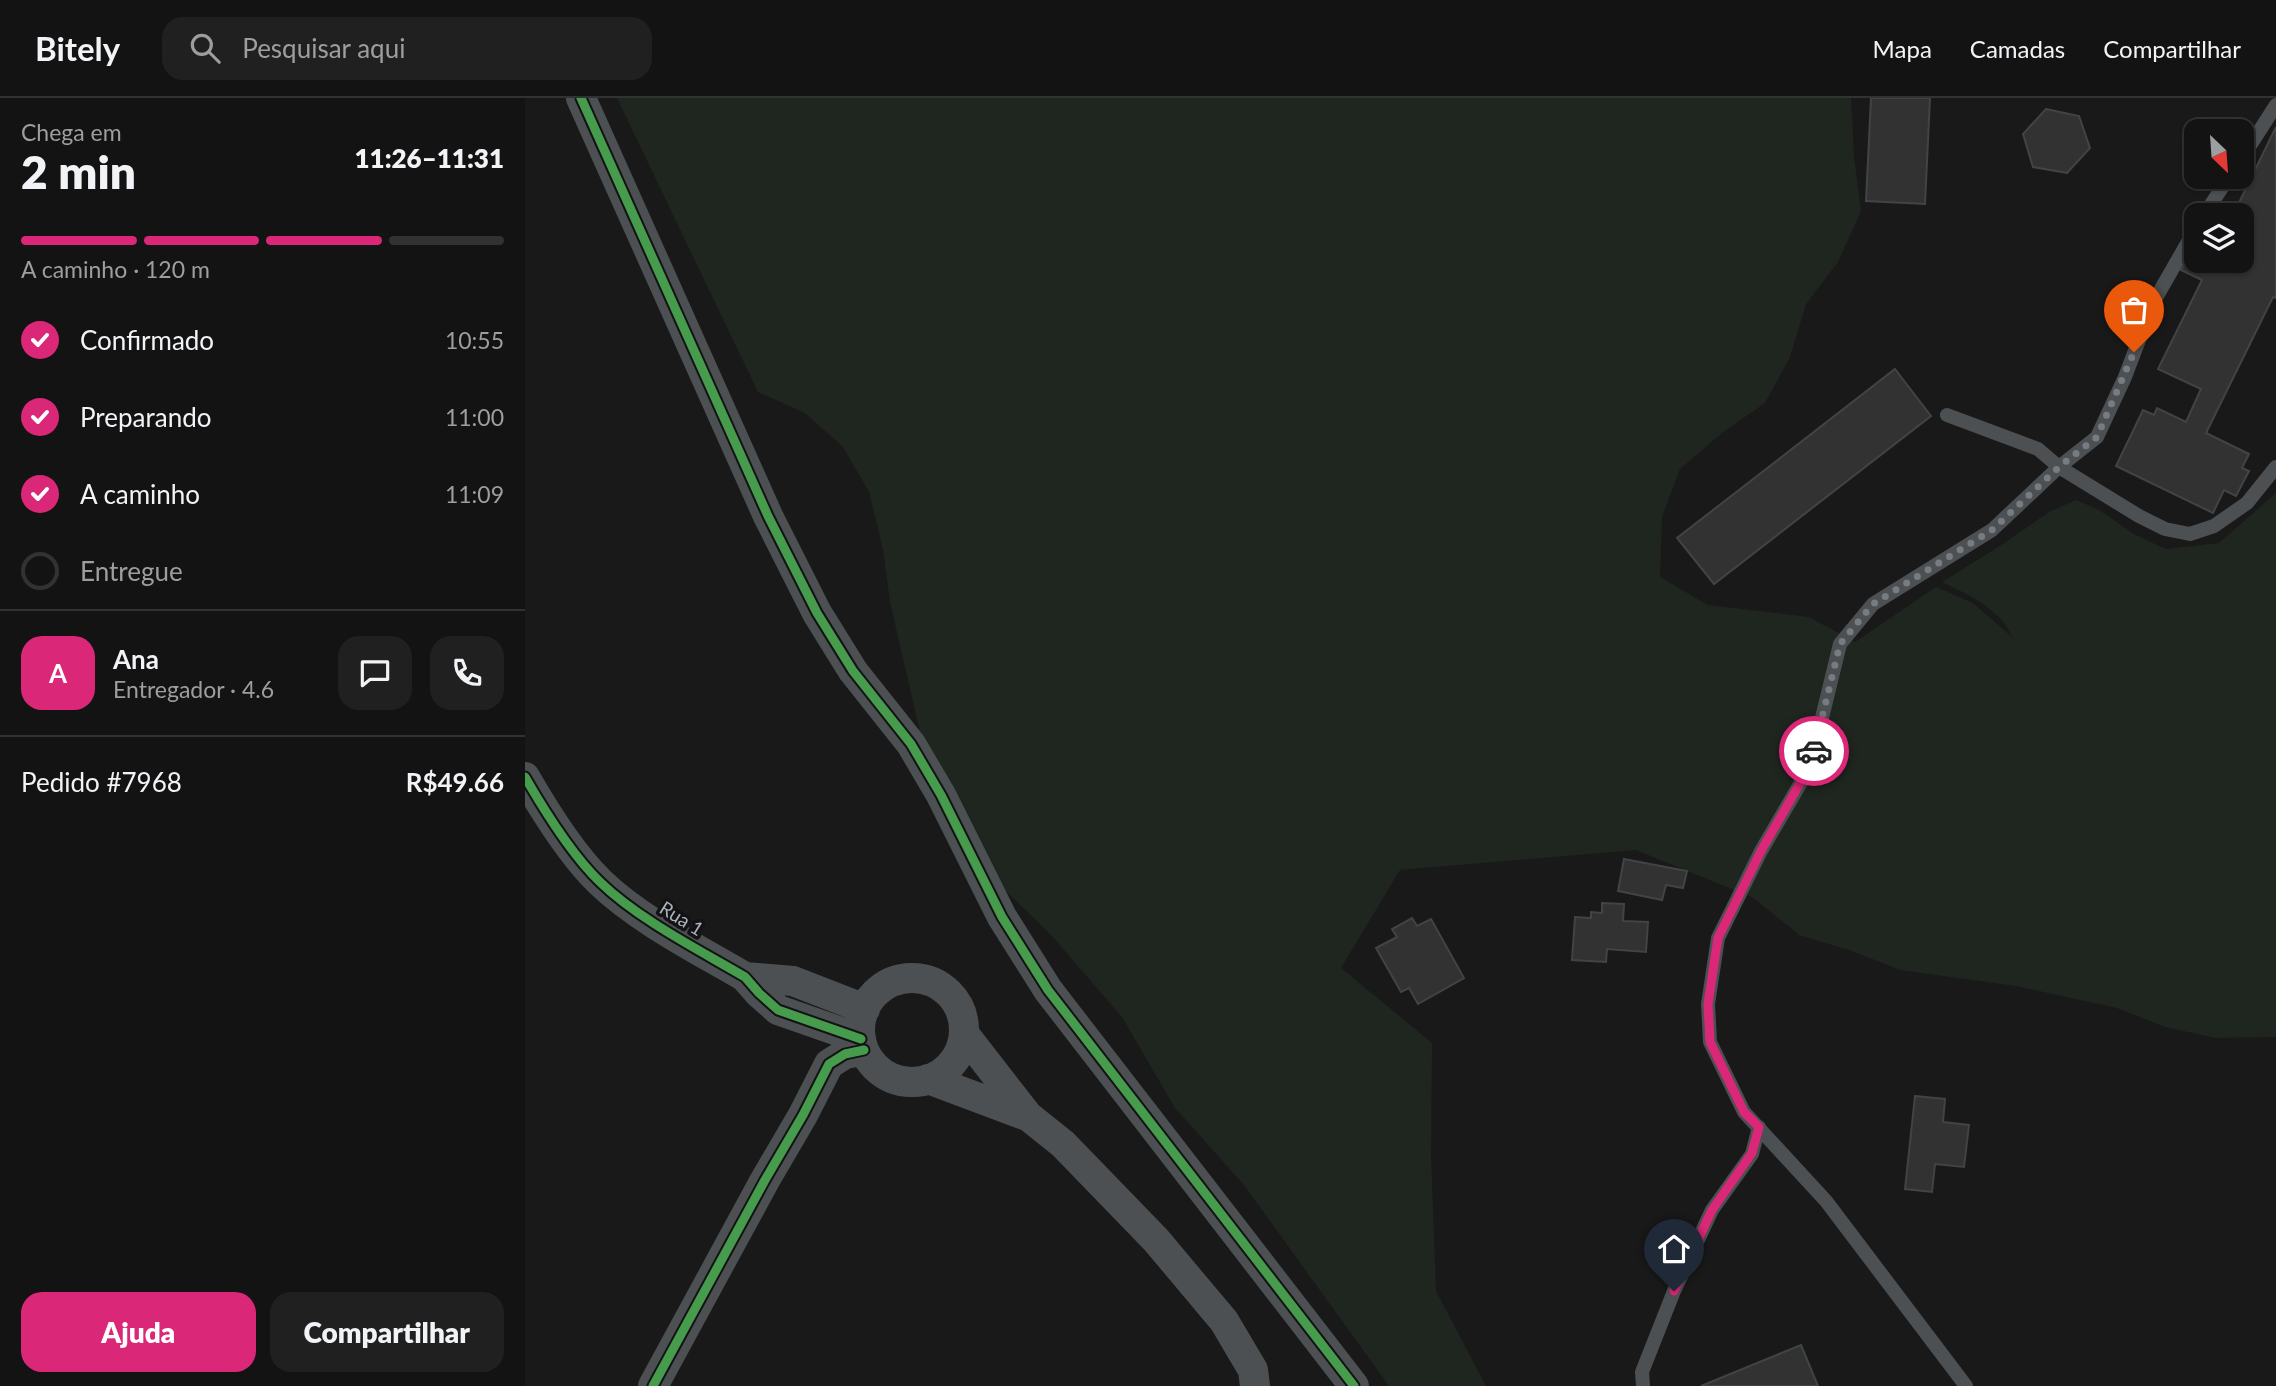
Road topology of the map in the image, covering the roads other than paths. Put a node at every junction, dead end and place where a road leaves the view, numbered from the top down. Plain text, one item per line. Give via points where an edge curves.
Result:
1 (581, 98) edge
2 (2276, 105) edge
3 (2254, 139) edge
4 (2184, 250) edge
5 (1947, 415) dead end
6 (2059, 467) junction
7 (2276, 467) edge
8 (525, 777) edge
9 (745, 977) junction
10 (865, 1009) junction
11 (965, 1035) junction
12 (862, 1044) junction
13 (928, 1079) junction
14 (1027, 1116) junction
15 (1759, 1127) junction
16 (653, 1386) edge
17 (1255, 1386) edge
18 (1354, 1386) edge
19 (1643, 1386) edge
20 (1966, 1386) edge

1 - 18 street via 768,516 817,613 853,671 911,744 1002,917 1048,990
2 - 3 lane
4 - 6 lane via 2153,303 2097,437
5 - 6 lane via 2038,449
6 - 7 lane via 2139,516 2165,529 2190,534 2214,526 2247,503
6 - 15 lane via 1992,530 1873,604 1840,644 1810,766 1718,938 1708,1004 1710,1042 1744,1112
8 - 9 street, Rua 1 via 600,882 638,912
9 - 10 street, Rua 1 via 793,981
9 - 12 street, Rua 1 via 778,1010
10 - 11 street via 880,988 896,980 929,980 957,1001
10 - 12 street via 860,1022
11 - 13 street via 950,1066
11 - 14 street
12 - 13 street via 885,1075 902,1081
12 - 16 street via 829,1063
13 - 14 street
14 - 17 street via 1063,1144 1224,1321 1254,1370
15 - 19 lane via 1752,1153 1712,1210 1674,1291 1642,1372
15 - 20 lane via 1826,1200

